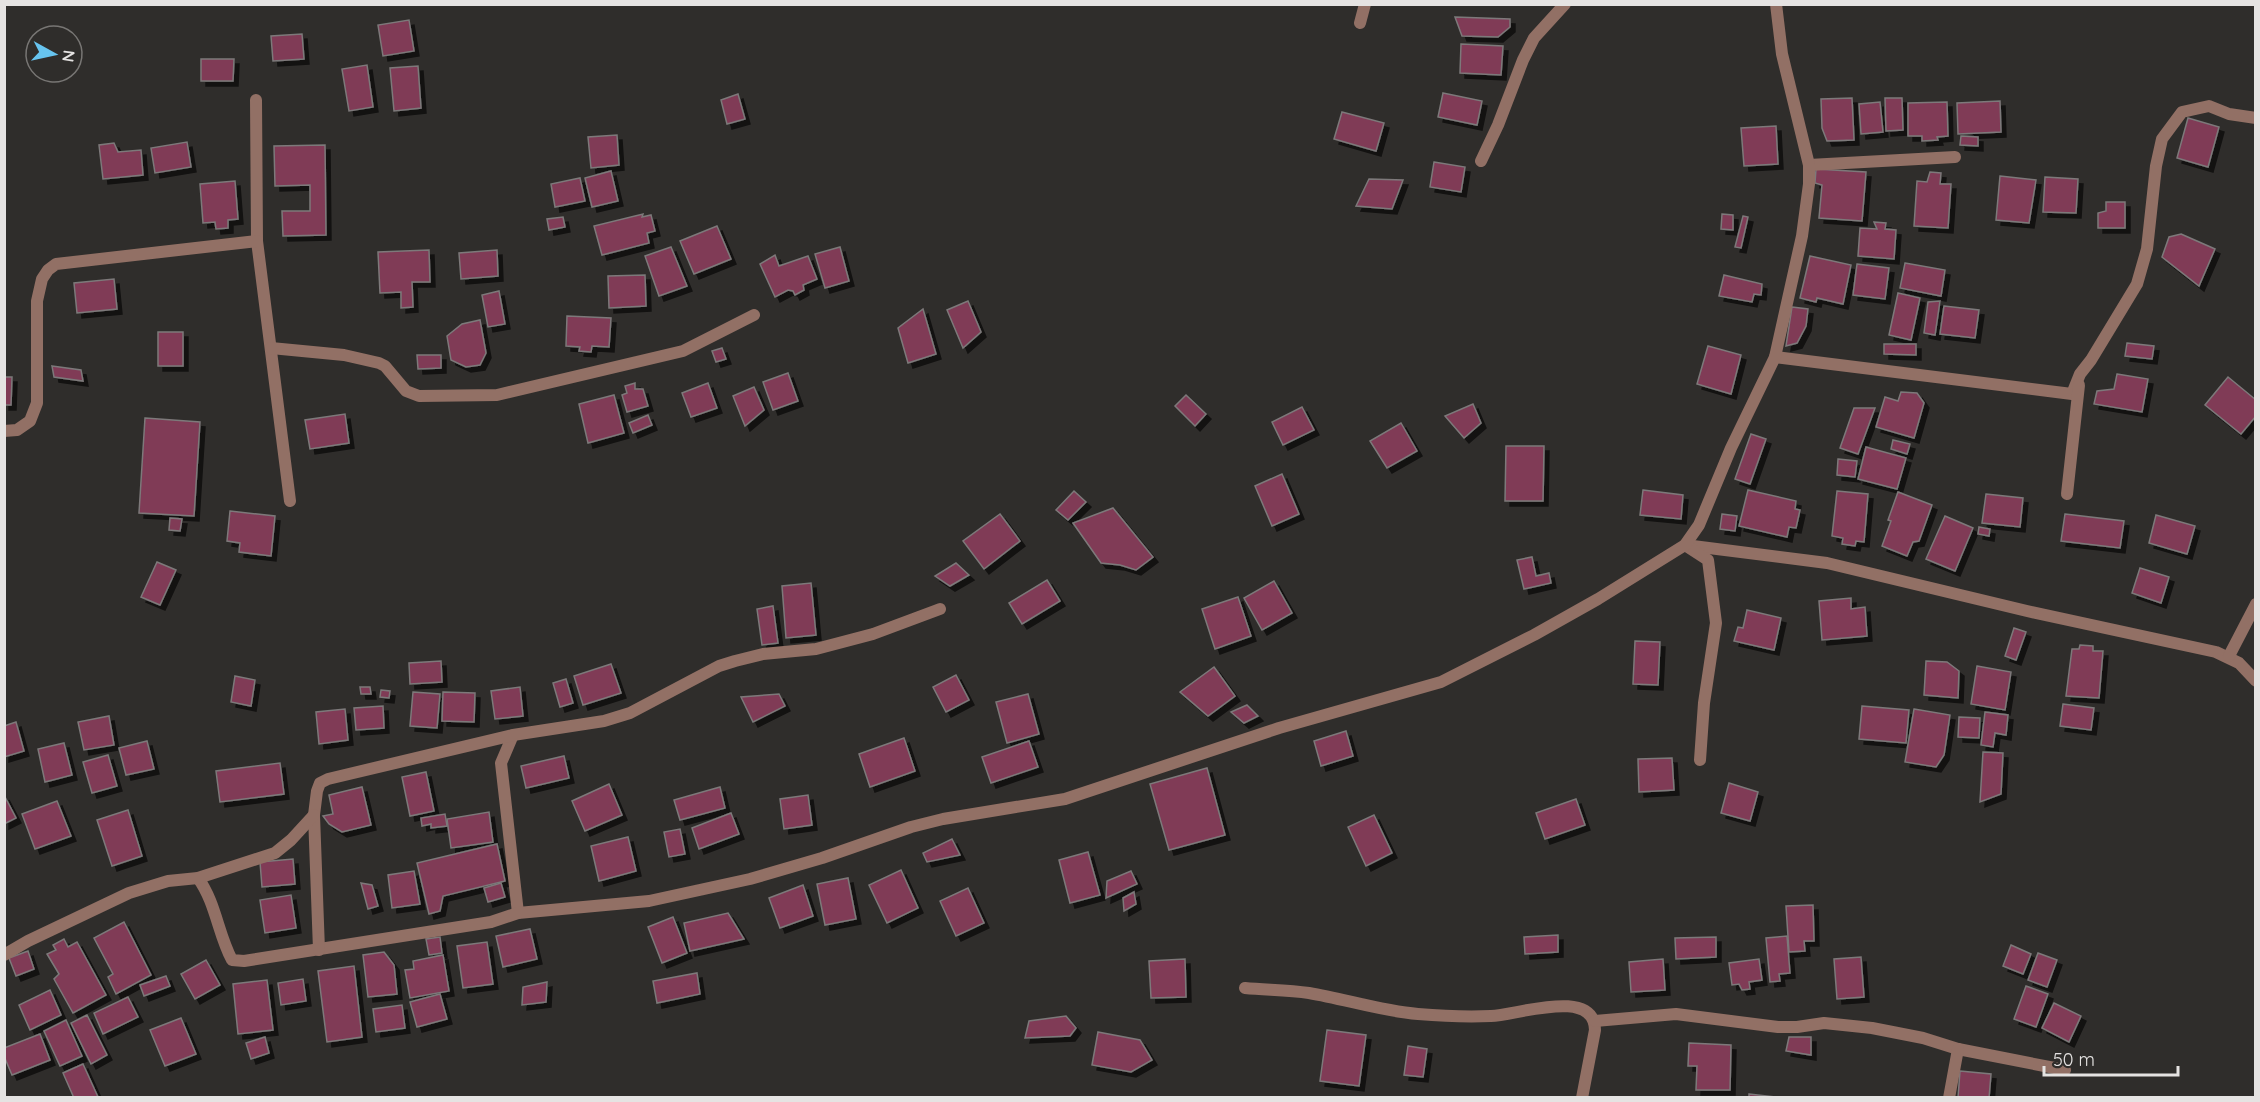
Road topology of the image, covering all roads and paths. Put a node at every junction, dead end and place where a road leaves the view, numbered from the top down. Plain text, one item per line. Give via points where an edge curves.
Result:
1 (1365, 4) edge
2 (1565, 4) edge
3 (1776, 4) edge
4 (1360, 23) dead end
5 (256, 100) dead end
6 (2256, 118) edge
7 (1955, 158) dead end
8 (1481, 161) dead end
9 (1809, 165) junction
10 (258, 241) junction
11 (754, 315) dead end
12 (271, 348) junction
13 (1775, 357) junction
14 (2080, 374) junction
15 (4, 431) edge
16 (2067, 494) dead end
17 (291, 501) dead end
18 (1685, 544) junction
19 (2256, 604) edge
20 (940, 609) dead end
21 (2234, 659) junction
22 (2256, 665) edge
23 (2256, 681) edge
24 (513, 735) junction
25 (1700, 760) dead end
26 (314, 815) junction
27 (198, 878) junction
28 (518, 913) junction
29 (319, 950) junction
30 (4, 955) edge
31 (1245, 988) dead end
32 (1594, 1021) junction
33 (1958, 1049) junction
34 (2065, 1070) dead end
35 (1582, 1098) edge
36 (1949, 1098) edge

1 - 4 street
2 - 8 street via 1534,38 1522,60
3 - 9 street via 1782,54
5 - 10 street
6 - 14 street via 2209,106 2182,112 2162,139 2147,249 2137,284
7 - 9 street
9 - 13 street via 1802,236
10 - 12 street
10 - 15 street via 56,264 42,279 37,301 38,403 30,421 17,430
11 - 12 street via 683,351 497,395 419,396 406,391 379,363 344,355
12 - 17 street
13 - 14 street via 2072,394
13 - 18 street via 1699,525
14 - 16 street
18 - 21 street via 1827,563
18 - 25 street via 1708,560 1716,623
18 - 28 street via 1571,614 1441,682 1279,728 1065,799 911,827 750,879 649,901
19 - 21 street
20 - 24 street via 873,634 816,649 763,654 718,666 630,713 604,721
21 - 22 street
21 - 23 street
24 - 26 street via 328,779 320,783
24 - 28 street via 501,763
26 - 27 street via 275,853
26 - 29 street
27 - 29 street via 212,903 232,960
27 - 30 street via 168,881 129,892
28 - 29 street via 491,922
31 - 32 street via 1308,993 1416,1014 1492,1016 1557,1005 1581,1008
32 - 33 street via 1676,1014 1778,1027 1824,1023 1872,1028
32 - 35 street
33 - 34 street
33 - 36 street

